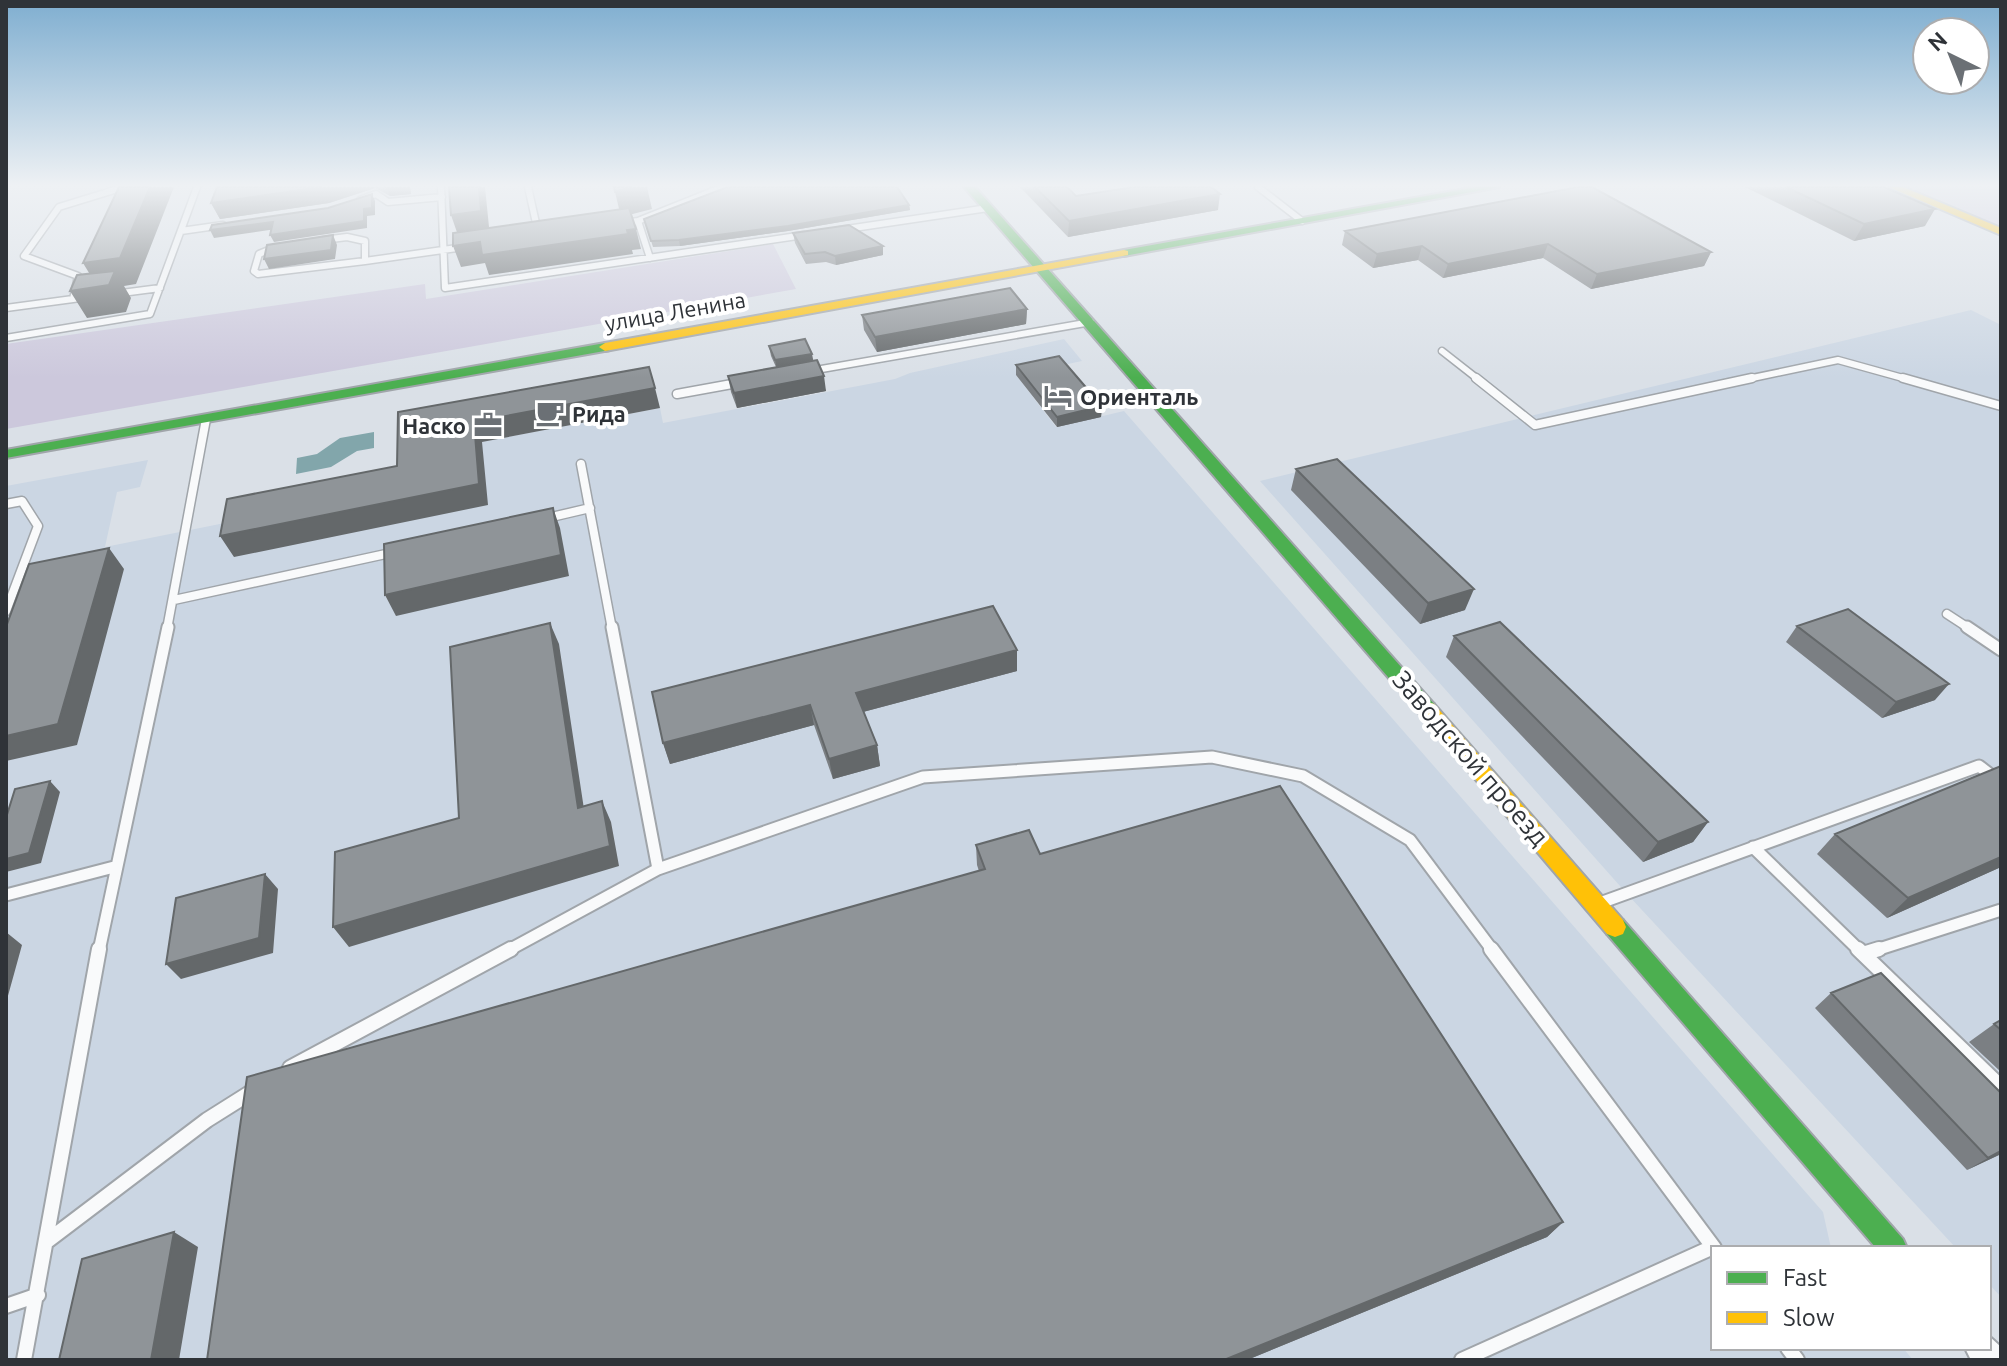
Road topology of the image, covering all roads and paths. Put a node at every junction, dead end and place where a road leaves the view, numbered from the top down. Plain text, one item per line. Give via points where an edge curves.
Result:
1 (28, 251) edge
2 (174, 251) edge
3 (262, 251) edge
4 (365, 251) edge
5 (444, 251) joint
6 (648, 251) edge
7 (699, 251) edge
8 (1027, 251) edge
9 (1146, 251) edge
10 (650, 258) junction
11 (365, 261) junction
12 (1045, 270) junction
13 (160, 288) junction
14 (73, 299) junction
15 (6, 308) edge
16 (1091, 322) junction
17 (6, 338) edge
18 (1442, 351) dead end
19 (800, 373) edge
20 (754, 380) edge
21 (677, 394) dead end
22 (2001, 406) edge
23 (206, 419) junction
24 (6, 454) edge
25 (581, 464) dead end
26 (6, 504) edge
27 (590, 508) junction
28 (528, 522) edge
29 (405, 549) edge
30 (174, 600) junction
31 (6, 611) edge
32 (1947, 614) dead end
33 (2001, 650) edge
34 (2001, 783) edge
35 (1753, 847) junction
36 (114, 867) junction
37 (658, 869) junction
38 (6, 895) edge
39 (1598, 904) junction
40 (2001, 910) edge
41 (1866, 953) junction
42 (279, 1075) edge
43 (267, 1082) edge
44 (2001, 1087) edge
45 (46, 1242) junction
46 (1712, 1246) edge
47 (1892, 1246) edge
48 (1711, 1248) edge
49 (38, 1295) junction
50 (6, 1306) edge
51 (24, 1360) edge
52 (1462, 1360) edge

1 - 14 lane via 24,256 78,276
2 - 13 lane
3 - 11 lane via 254,271 266,275
4 - 11 lane
5 - 10 lane via 445,288
5 - 11 lane
6 - 10 lane
7 - 10 lane
8 - 12 main road, Заводской проезд
9 - 12 main road, улица Ленина
12 - 16 main road, Заводской проезд
12 - 23 main road, улица Ленина
13 - 14 lane
13 - 17 lane via 150,314
14 - 15 lane
16 - 19 lane
16 - 39 main road, Заводской проезд
18 - 22 lane via 1535,425 1838,360
20 - 21 lane
23 - 24 main road, улица Ленина
23 - 30 lane
25 - 27 lane
26 - 31 lane via 22,501 38,526
27 - 28 lane
27 - 37 lane
29 - 30 lane
30 - 36 lane
32 - 33 lane
34 - 35 lane via 1979,766
35 - 39 lane
35 - 41 lane
36 - 38 lane
36 - 45 lane
37 - 42 lane
37 - 46 lane via 923,777 1212,757 1303,776 1410,840
39 - 47 main road, Заводской проезд
40 - 41 lane
41 - 44 lane
43 - 45 lane via 207,1120
45 - 49 lane
48 - 52 lane
49 - 50 lane
49 - 51 lane

